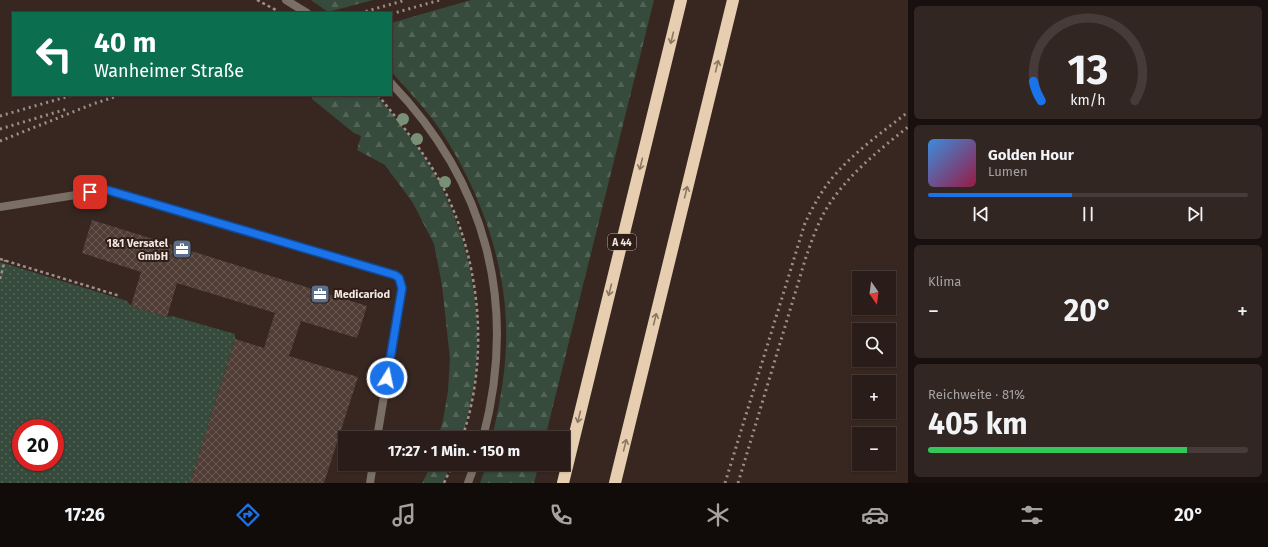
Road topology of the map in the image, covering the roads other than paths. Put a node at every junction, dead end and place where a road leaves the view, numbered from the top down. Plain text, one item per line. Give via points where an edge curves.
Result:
1 (286, 0) edge
2 (682, 0) edge
3 (733, 0) edge
4 (305, 12) edge
5 (392, 85) edge
6 (0, 207) edge
7 (378, 431) edge
8 (484, 431) edge
9 (372, 471) edge
10 (472, 471) edge
11 (370, 483) edge
12 (468, 483) edge
13 (563, 483) edge
14 (616, 483) edge

1 - 4 street
2 -> 13 highway, A 44
14 -> 3 highway
5 - 8 street via 420,116 451,162 475,213 488,256 495,294 497,345 492,395
6 - 7 street via 107,190 395,275 399,278 402,288
9 - 11 street
10 - 12 street

